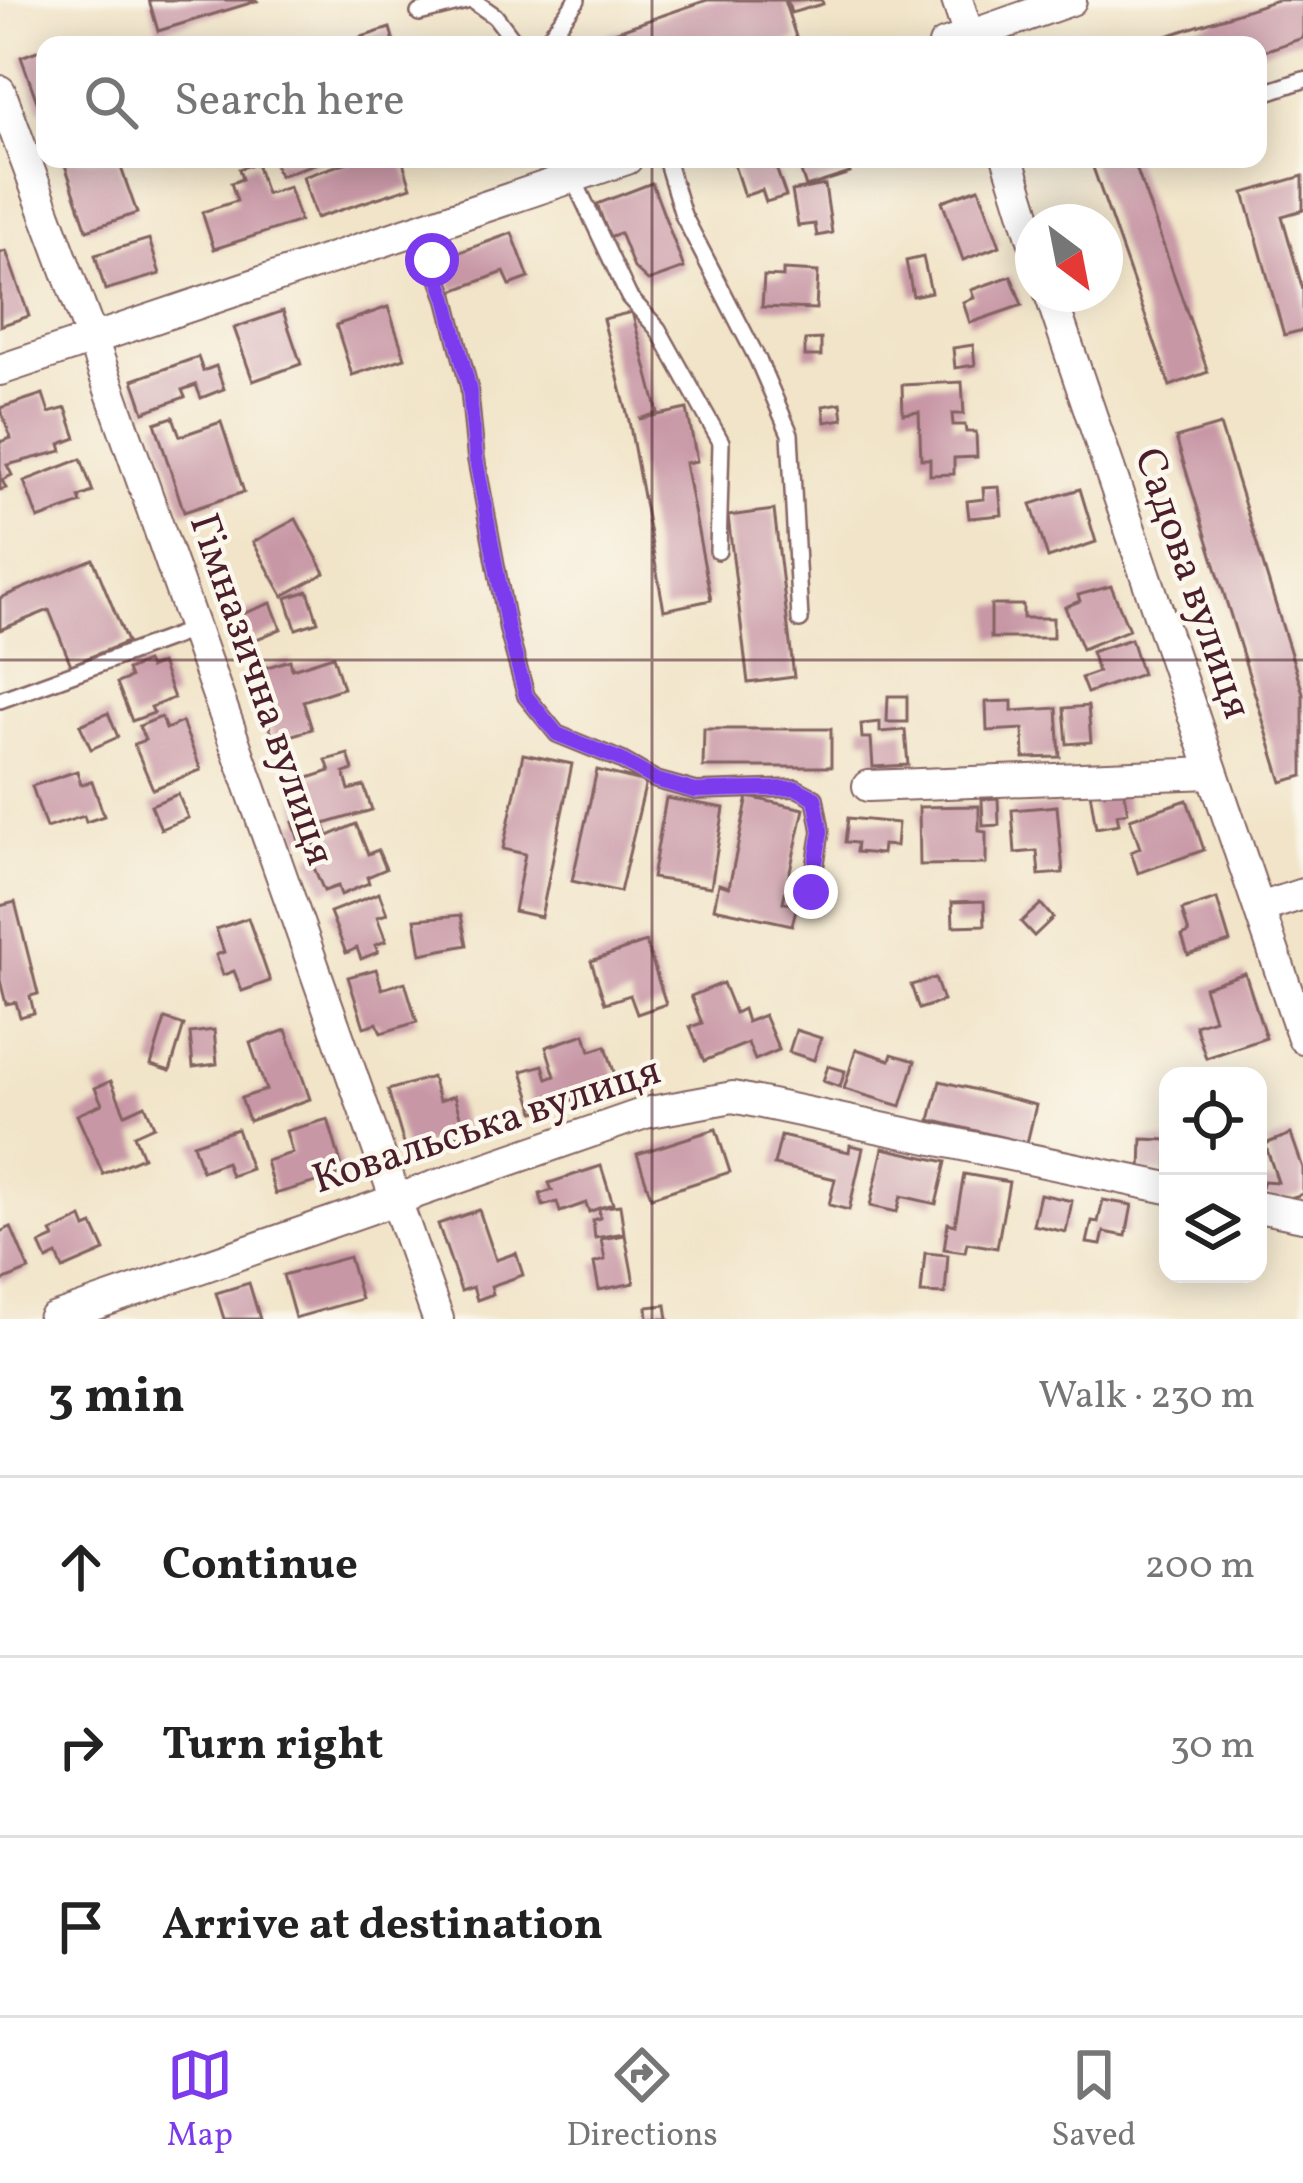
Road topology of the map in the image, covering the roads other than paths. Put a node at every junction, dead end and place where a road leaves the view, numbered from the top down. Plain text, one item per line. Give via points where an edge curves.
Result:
1 (471, 0) edge
2 (577, 0) edge
3 (957, 0) edge
4 (1071, 0) edge
5 (419, 13) dead end
6 (510, 36) edge
7 (550, 36) edge
8 (961, 36) edge
9 (978, 36) edge
10 (1303, 80) edge
11 (0, 91) edge
12 (1267, 92) edge
13 (597, 168) edge
14 (669, 168) edge
15 (1011, 168) edge
16 (573, 178) junction
17 (1022, 204) edge
18 (421, 231) junction
19 (1056, 312) edge
20 (92, 339) junction
21 (0, 370) edge
22 (718, 551) dead end
23 (800, 620) dead end
24 (195, 629) junction
25 (0, 700) edge
26 (1212, 772) junction
27 (868, 786) dead end
28 (811, 892) dead end
29 (1303, 894) edge
30 (1260, 908) junction
31 (1303, 1038) edge
32 (1159, 1186) edge
33 (395, 1200) junction
34 (1267, 1209) edge
35 (1303, 1216) edge
36 (53, 1319) edge
37 (439, 1319) edge

1 - 5 lane
1 - 6 lane
2 - 7 lane
3 - 8 street
4 - 9 street
10 - 12 lane
11 - 20 street, Гімназична вулиця
13 - 16 street
14 - 23 lane via 683,214 790,434
15 - 17 street
16 - 18 street
16 - 22 lane via 629,297 658,329 721,442
18 - 20 street
18 - 28 lane via 469,387 476,459 526,696 557,734 656,780 695,791 796,788 815,798 821,831
19 - 26 street, Садова вулиця
20 - 21 street
20 - 24 street, Гімназична вулиця
24 - 25 lane
24 - 33 street, Гімназична вулиця
26 - 27 street
26 - 30 street, Садова вулиця
29 - 30 street
30 - 31 street, Садова вулиця
32 - 33 street, Ковальська вулиця via 734,1097 645,1113
33 - 36 street, Ковальська вулиця
33 - 37 street, Гімназична вулиця
34 - 35 street

